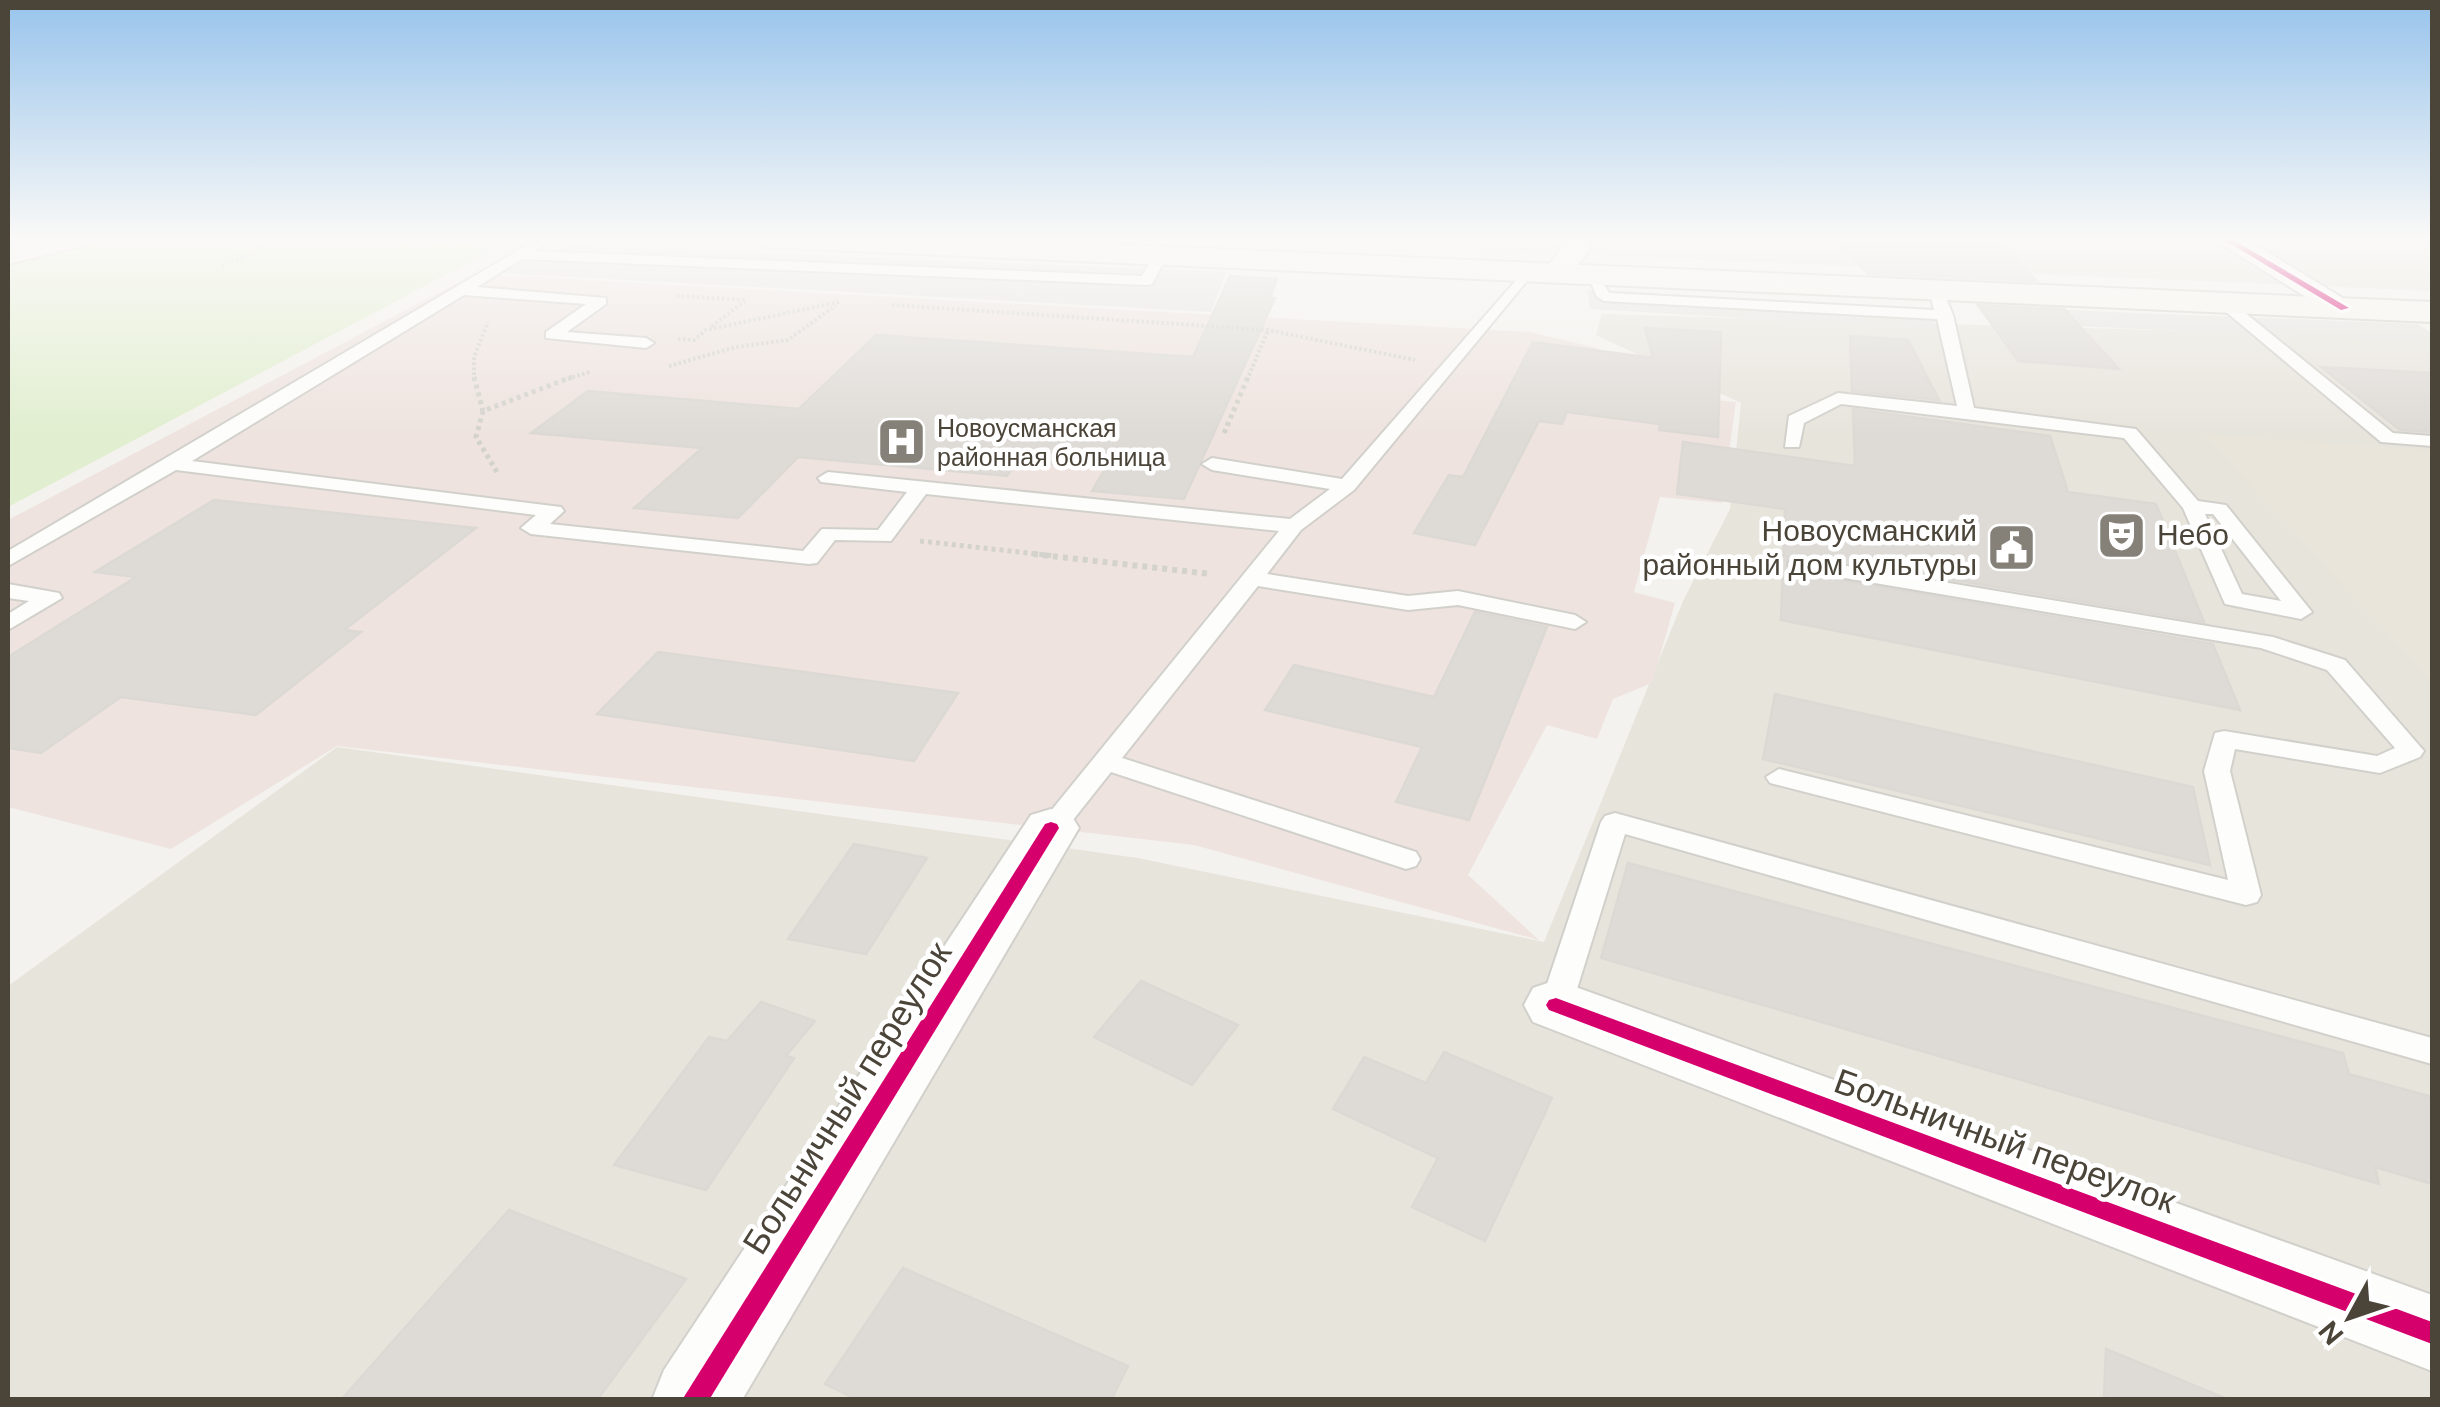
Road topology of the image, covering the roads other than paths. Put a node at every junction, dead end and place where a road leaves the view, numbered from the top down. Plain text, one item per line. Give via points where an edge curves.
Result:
1 (439, 304) edge
2 (598, 304) edge
3 (1510, 304) edge
4 (1940, 304) edge
5 (2224, 304) edge
6 (2256, 304) edge
7 (2337, 304) edge
8 (2344, 308) junction
9 (2430, 313) edge
10 (646, 342) road end
11 (1964, 412) junction
12 (2432, 441) edge
13 (1792, 443) dead end
14 (173, 464) junction
15 (1212, 464) road end
16 (828, 478) dead end
17 (1346, 486) junction
18 (921, 488) junction
19 (2192, 506) junction
20 (1294, 526) junction
21 (8, 560) edge
22 (1800, 564) dead end
23 (1251, 578) junction
24 (8, 591) edge
25 (1576, 622) dead end
26 (8, 623) edge
27 (1105, 761) junction
28 (1779, 777) dead end
29 (1051, 828) joint
30 (1406, 859) dead end
31 (1556, 1006) joint
32 (2432, 1052) edge
33 (2432, 1333) edge
34 (694, 1400) edge

1 - 14 lane
2 - 10 lane via 552,334
3 - 17 lane via 1446,366
4 - 11 lane
5 - 12 lane via 2388,438
6 - 8 main road
7 - 8 street
8 - 9 main road
11 - 13 lane via 1838,398 1794,420
11 - 19 lane via 2130,433
14 - 18 lane via 554,511 532,528 809,558 829,533 884,537
14 - 21 lane
15 - 17 lane
16 - 18 lane
17 - 20 lane
18 - 20 lane
19 - 19 lane via 2220,509 2302,612 2233,600
20 - 23 lane
22 - 28 lane via 2265,642 2336,665 2410,752 2380,765 2224,739 2217,771 2246,895
23 - 25 lane via 1408,604 1458,598
23 - 27 lane
24 - 26 lane via 51,598
27 - 29 lane
27 - 30 lane
29 - 34 street, Больничный переулок
31 - 32 lane via 1615,822
31 - 33 street, Больничный переулок

